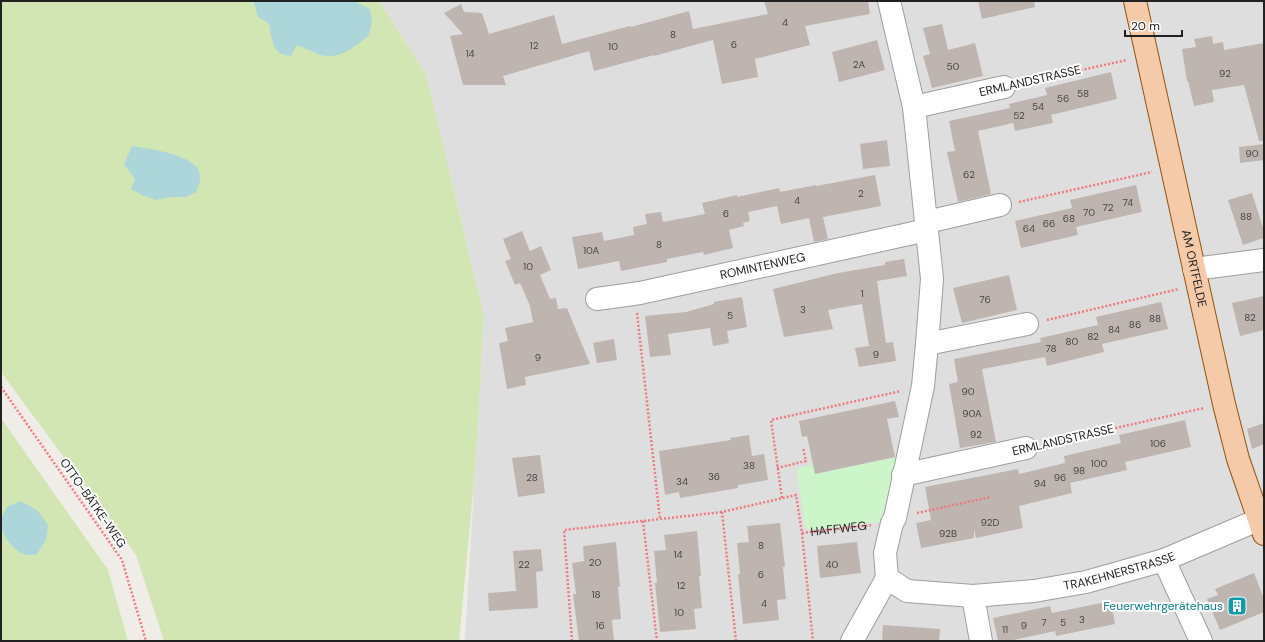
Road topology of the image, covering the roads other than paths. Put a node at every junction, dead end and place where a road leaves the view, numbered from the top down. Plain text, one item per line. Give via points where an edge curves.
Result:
1 (889, 1) edge
2 (1135, 1) edge
3 (1004, 87) road end
4 (914, 107) junction
5 (1000, 206) road end
6 (927, 226) junction
7 (1264, 260) edge
8 (1196, 277) junction
9 (598, 299) dead end
10 (1027, 324) road end
11 (928, 344) junction
12 (1026, 448) road end
13 (903, 475) junction
14 (1261, 527) edge
15 (1164, 560) junction
16 (887, 578) junction
17 (973, 596) junction
18 (852, 641) edge
19 (981, 641) edge
20 (1201, 641) edge

1 - 4 street
2 - 8 main road, AM ORTFELDE
3 - 4 street, ERMLANDSTRASSE
4 - 6 street
5 - 6 street
6 - 9 street, ROMINTENWEG via 634,294
6 - 11 street via 932,279
7 - 8 street
8 - 14 main road, AM ORTFELDE via 1238,459
10 - 11 street
11 - 13 street via 916,424
12 - 13 street, ERMLANDSTRASSE
13 - 16 street via 885,553
14 - 15 street, TRAKEHNERSTRASSE
15 - 17 street, TRAKEHNERSTRASSE via 1086,582 1034,591
15 - 20 street
16 - 17 street, TRAKEHNERSTRASSE via 907,590
16 - 18 street
17 - 19 street

